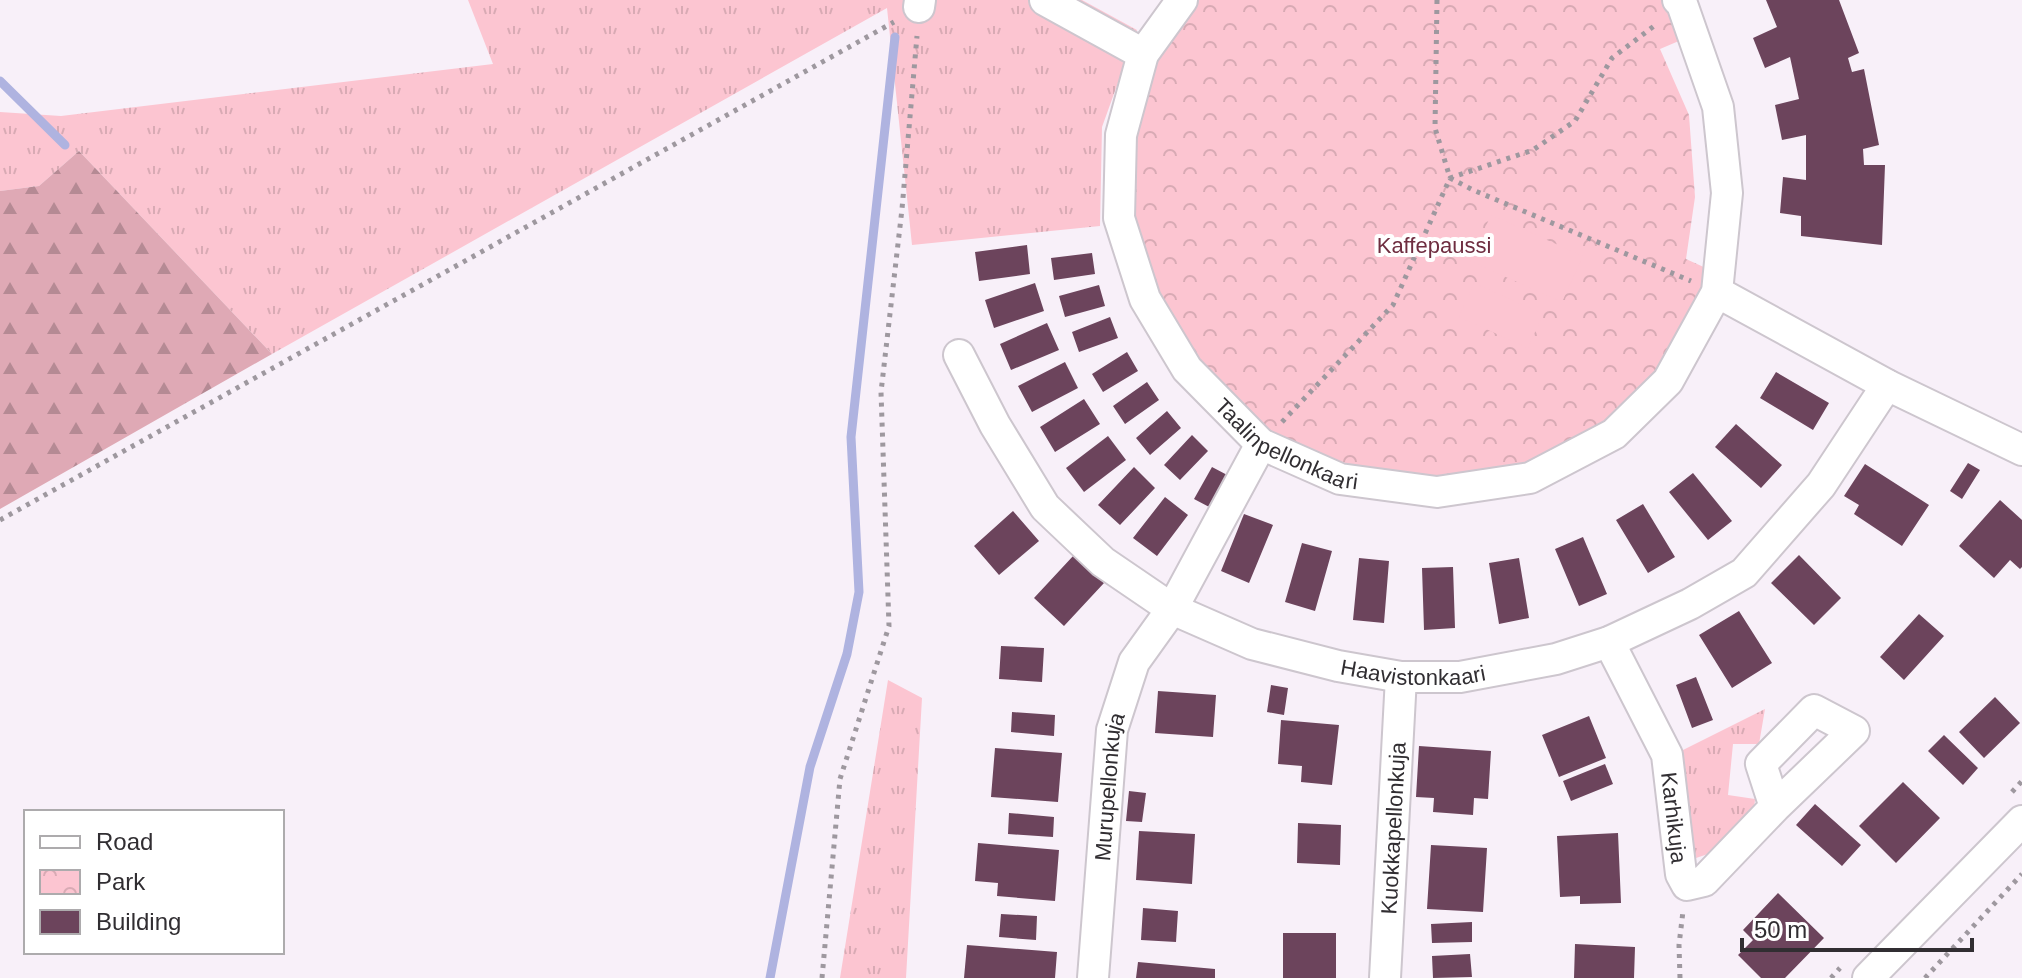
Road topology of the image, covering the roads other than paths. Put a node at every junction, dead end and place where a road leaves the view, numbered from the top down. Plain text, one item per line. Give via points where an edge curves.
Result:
1 (1045, 0) edge
2 (1182, 0) edge
3 (1680, 2) edge
4 (1143, 54) junction
5 (1717, 292) junction
6 (959, 355) dead end
7 (1887, 385) junction
8 (1261, 444) junction
9 (2022, 450) edge
10 (1172, 609) junction
11 (1609, 642) junction
12 (1401, 677) junction
13 (1775, 807) dead end
14 (2022, 821) edge
15 (1093, 978) edge
16 (1385, 978) edge
17 (1868, 978) edge

1 - 4 street
2 - 4 street, Taalinpellonkaari
3 - 5 street, Taalinpellonkaari via 1718,107 1727,193
4 - 8 street, Taalinpellonkaari via 1121,135 1119,218 1145,299 1187,369
5 - 7 street
5 - 8 street, Taalinpellonkaari via 1668,381 1614,434 1530,478 1437,492 1340,479
6 - 10 street, Haavistonkaari via 1045,507 1103,562
7 - 9 street
7 - 11 street, Haavistonkaari via 1821,485 1744,573
8 - 10 street, Murupellonkuja
10 - 12 street, Haavistonkaari via 1252,644
10 - 15 street, Murupellonkuja via 1134,662 1112,730
11 - 12 street, Haavistonkaari via 1556,659 1460,677
11 - 13 street, Karhikuja via 1667,755 1681,874 1687,885 1704,881
12 - 16 street, Kuokkapellonkuja
14 - 17 street

